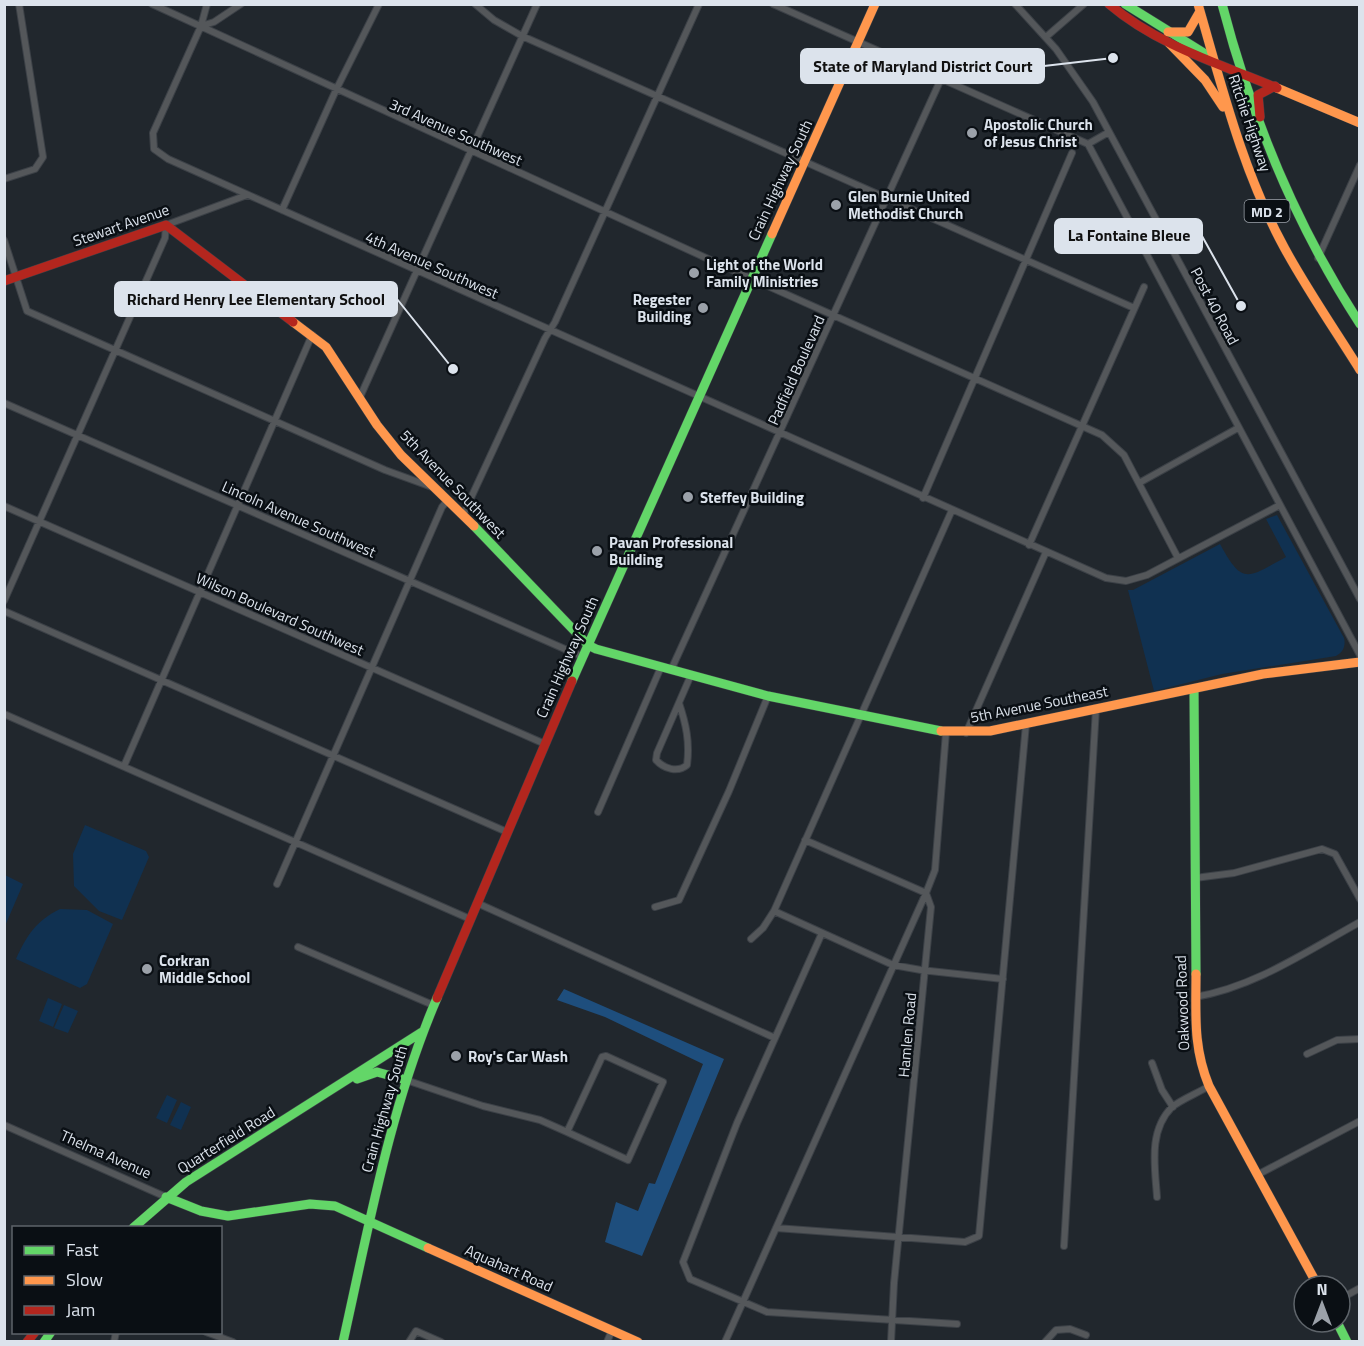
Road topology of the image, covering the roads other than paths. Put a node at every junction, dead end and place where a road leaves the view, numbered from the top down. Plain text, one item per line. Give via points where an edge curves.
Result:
1 (19, 4) edge
2 (152, 4) edge
3 (207, 4) edge
4 (241, 4) edge
5 (379, 4) edge
6 (475, 4) edge
7 (537, 4) edge
8 (699, 4) edge
9 (772, 4) edge
10 (875, 4) edge
11 (1015, 4) edge
12 (1084, 4) edge
13 (1108, 4) edge
14 (1125, 4) edge
15 (1222, 4) edge
16 (1199, 8) edge
17 (201, 26) junction
18 (1168, 32) junction
19 (522, 36) junction
20 (1046, 37) junction
21 (858, 43) junction
22 (1169, 43) junction
23 (1212, 58) junction
24 (1239, 70) junction
25 (941, 79) junction
26 (1275, 86) junction
27 (336, 90) junction
28 (658, 95) junction
29 (1231, 120) junction
30 (1359, 123) edge
31 (1109, 132) junction
32 (1088, 144) junction
33 (471, 151) junction
34 (1072, 153) dead end
35 (1268, 155) junction
36 (805, 160) junction
37 (1359, 165) edge
38 (4, 179) edge
39 (247, 195) junction
40 (887, 198) junction
41 (282, 210) junction
42 (605, 212) junction
43 (166, 225) junction
44 (4, 240) edge
45 (1318, 258) junction
46 (1027, 261) junction
47 (417, 271) junction
48 (16, 277) junction
49 (752, 279) junction
50 (4, 281) edge
51 (1144, 287) dead end
52 (1134, 308) junction
53 (834, 315) junction
54 (1359, 324) edge
55 (549, 330) junction
56 (312, 334) junction
57 (115, 349) junction
58 (1359, 370) edge
59 (975, 379) junction
60 (360, 397) junction
61 (698, 398) junction
62 (4, 403) edge
63 (275, 420) junction
64 (1082, 426) junction
65 (1238, 428) junction
66 (780, 434) junction
67 (77, 435) junction
68 (1139, 483) junction
69 (432, 487) junction
70 (923, 498) junction
71 (447, 501) junction
72 (239, 505) junction
73 (1280, 505) junction
74 (4, 506) edge
75 (952, 510) junction
76 (463, 514) junction
77 (39, 521) junction
78 (1029, 545) junction
79 (1046, 552) junction
80 (1179, 558) junction
81 (409, 581) junction
82 (199, 592) junction
83 (1359, 599) edge
84 (4, 601) edge
85 (4, 611) edge
86 (588, 645) junction
87 (1359, 655) edge
88 (583, 657) junction
89 (1359, 662) edge
90 (661, 667) junction
91 (371, 668) junction
92 (671, 670) junction
93 (691, 675) junction
94 (163, 679) junction
95 (1194, 689) junction
96 (768, 696) junction
97 (679, 703) junction
98 (1096, 708) junction
99 (4, 714) edge
100 (861, 714) junction
101 (1026, 724) junction
102 (946, 732) junction
103 (965, 733) junction
104 (545, 744) junction
105 (333, 754) junction
106 (124, 766) junction
107 (598, 812) dead end
108 (507, 832) junction
109 (805, 840) junction
110 (295, 841) junction
111 (1195, 878) junction
112 (277, 884) dead end
113 (926, 893) junction
114 (1359, 899) edge
115 (477, 903) junction
116 (655, 907) dead end
117 (774, 911) junction
118 (470, 919) junction
119 (1359, 922) edge
120 (822, 933) junction
121 (751, 939) dead end
122 (298, 947) dead end
123 (893, 965) junction
124 (925, 971) junction
125 (1003, 979) junction
126 (1195, 997) junction
127 (433, 1005) junction
128 (422, 1032) junction
129 (775, 1038) junction
130 (1359, 1039) edge
131 (1307, 1054) dead end
132 (1152, 1063) dead end
133 (406, 1080) junction
134 (341, 1085) junction
135 (1209, 1086) junction
136 (1173, 1107) junction
137 (1359, 1121) edge
138 (4, 1125) edge
139 (567, 1132) junction
140 (1257, 1175) junction
141 (166, 1197) junction
142 (1157, 1197) dead end
143 (369, 1221) junction
144 (134, 1226) edge
145 (776, 1228) junction
146 (900, 1237) junction
147 (1064, 1246) dead end
148 (1311, 1274) edge
149 (743, 1302) junction
150 (893, 1321) junction
151 (957, 1324) dead end
152 (612, 1330) junction
153 (212, 1334) edge
154 (1086, 1335) dead end
155 (233, 1341) edge
156 (343, 1341) edge
157 (409, 1341) edge
158 (441, 1341) edge
159 (607, 1341) edge
160 (638, 1341) edge
161 (725, 1341) edge
162 (891, 1341) edge
163 (1045, 1341) edge

1 - 38 street via 43,157 35,169
2 - 17 street, 3rd Avenue Southwest
3 - 17 street
4 - 17 street
5 - 27 street
6 - 19 street
7 - 19 street
8 - 28 street
9 - 21 street
10 - 21 main road, Crain Highway South
11 - 20 street, Post 40 Road
12 - 20 street
13 - 22 main road via 1130,22
14 - 18 main road
15 - 24 main road, Ritchie Highway / MD 2
16 - 18 main road via 1188,32
16 - 23 main road, Ritchie Highway / MD 2
17 - 27 street, 3rd Avenue Southwest
17 - 39 street, 4th Avenue Southwest via 152,141 156,152
18 - 23 main road
19 - 28 street
19 - 33 street
20 - 31 street, Post 40 Road via 1081,81
21 - 25 street
21 - 36 main road, Crain Highway South
22 - 23 main road
22 - 29 main road via 1205,80
23 - 24 main road
23 - 29 main road, Ritchie Highway / MD 2
24 - 26 main road
24 - 35 main road, Ritchie Highway / MD 2
25 - 32 street
25 - 40 street, Padfield Boulevard
26 - 30 main road
26 - 35 main road via 1261,91 1257,100
27 - 33 street, 3rd Avenue Southwest
27 - 41 street
28 - 36 street
28 - 42 street
29 - 58 main road, Ritchie Highway / MD 2 via 1285,249
31 - 32 street
31 - 83 street, Post 40 Road
32 - 65 street
33 - 42 street, 3rd Avenue Southwest
33 - 47 street
34 - 46 street
35 - 45 main road, Ritchie Highway / MD 2
36 - 40 street
36 - 49 main road, Crain Highway South
37 - 45 street
39 - 41 street, 4th Avenue Southwest
39 - 43 street, Stewart Avenue
40 - 46 street
40 - 53 street, Padfield Boulevard
41 - 47 street, 4th Avenue Southwest
42 - 49 street, 3rd Avenue Southwest
42 - 55 street
43 - 48 main road, Stewart Avenue
43 - 56 main road, 5th Avenue Southwest
43 - 57 street via 165,238
44 - 48 street
45 - 54 main road, Ritchie Highway / MD 2
46 - 52 street
46 - 59 street
47 - 55 street, 4th Avenue Southwest
47 - 60 street
48 - 50 main road, Stewart Avenue
48 - 57 street via 27,311
49 - 53 street, 3rd Avenue Southwest
49 - 61 main road, Crain Highway South
51 - 52 street
52 - 64 street
53 - 59 street, 3rd Avenue Southwest
53 - 66 street, Padfield Boulevard
55 - 61 street, 4th Avenue Southwest
55 - 76 street
56 - 60 main road, 5th Avenue Southwest via 337,359
56 - 63 street
57 - 63 street
57 - 67 street
59 - 64 street, 3rd Avenue Southwest
59 - 70 street
60 - 69 main road, 5th Avenue Southwest via 385,436
61 - 66 street, 4th Avenue Southwest
61 - 86 main road, Crain Highway South
62 - 67 street, Lincoln Avenue Southwest
63 - 69 street
63 - 72 street
64 - 68 street, 3rd Avenue Southwest via 1118,447
64 - 78 street
65 - 68 street
65 - 73 street
66 - 70 street, 4th Avenue Southwest
66 - 92 street, Padfield Boulevard
67 - 72 street, Lincoln Avenue Southwest
67 - 77 street
68 - 80 street, 3rd Avenue Southwest
69 - 71 main road, 5th Avenue Southwest
70 - 75 street, 4th Avenue Southwest
71 - 76 main road, 5th Avenue Southwest
71 - 81 street
72 - 81 street, Lincoln Avenue Southwest
72 - 82 street
73 - 80 street, 4th Avenue Southwest
73 - 87 street
74 - 77 street, Wilson Boulevard Southwest
75 - 78 street, 4th Avenue Southwest
75 - 100 street
76 - 86 main road, 5th Avenue Southwest
77 - 82 street, Wilson Boulevard Southwest
77 - 84 street
78 - 79 street, 4th Avenue Southwest
79 - 80 street, 4th Avenue Southwest via 1099,576 1121,581 1147,575
79 - 103 street
81 - 88 street, Lincoln Avenue Southwest
81 - 91 street
82 - 91 street, Wilson Boulevard Southwest
82 - 94 street
85 - 94 street
86 - 88 main road, Crain Highway South
86 - 90 main road, 5th Avenue Southeast
88 - 104 main road, Crain Highway South
89 - 95 main road, 5th Avenue Southeast via 1273,672
90 - 92 main road, 5th Avenue Southeast
90 - 107 street
91 - 104 street, Wilson Boulevard Southwest
91 - 105 street
92 - 93 main road, 5th Avenue Southeast
93 - 96 main road, 5th Avenue Southeast
93 - 97 street
94 - 105 street
94 - 106 street
95 - 98 main road, 5th Avenue Southeast
95 - 111 main road, Oakwood Road
96 - 100 main road, 5th Avenue Southeast
96 - 116 street via 680,900
97 - 97 street via 656,760 674,770 687,765 689,751
98 - 101 main road, 5th Avenue Southeast
98 - 147 street
99 - 106 street
100 - 102 main road, 5th Avenue Southeast
100 - 109 street
101 - 103 main road, 5th Avenue Southeast
101 - 125 street
102 - 103 main road, 5th Avenue Southeast
102 - 113 street, Hamlen Road via 935,870
104 - 108 main road, Crain Highway South
105 - 108 street
105 - 110 street
106 - 110 street
108 - 115 main road, Crain Highway South
109 - 113 street
109 - 117 street
110 - 112 street
110 - 118 street
111 - 114 street via 1234,873 1322,849 1335,854
111 - 126 main road, Oakwood Road
113 - 123 street
113 - 124 street, Hamlen Road via 930,907
115 - 118 main road, Crain Highway South
115 - 129 street
117 - 120 street
117 - 121 street
118 - 127 main road, Crain Highway South
119 - 126 street via 1247,983
120 - 123 street
120 - 129 street
122 - 127 street
123 - 124 street
123 - 145 street
124 - 125 street
124 - 146 street, Hamlen Road
125 - 146 street via 979,1236 965,1242
126 - 135 main road, Oakwood Road via 1196,1042
127 - 128 main road, Crain Highway South
128 - 133 main road, Crain Highway South
128 - 134 main road, Quarterfield Road
129 - 149 street via 683,1262 690,1279
130 - 131 street via 1337,1040
132 - 136 street
133 - 134 main road, Quarterfield Road via 377,1072
133 - 139 street via 540,1120
133 - 143 main road, Crain Highway South
134 - 141 main road, Quarterfield Road
135 - 136 street
135 - 140 main road, Oakwood Road
136 - 142 street via 1160,1127 1154,1148
137 - 140 street
138 - 141 street, Thelma Avenue
139 - 139 street via 628,1160 663,1082 602,1057
140 - 148 main road, Oakwood Road
141 - 143 main road, Thelma Avenue via 216,1215 246,1215 315,1202
141 - 144 main road, Quarterfield Road
143 - 152 main road, Aquahart Road
143 - 156 main road, Crain Highway South
145 - 146 street
145 - 149 street
146 - 150 street, Hamlen Road
149 - 150 street via 768,1312
149 - 161 street
150 - 151 street
150 - 162 street, Hamlen Road
152 - 159 street
152 - 160 main road, Aquahart Road
153 - 155 street
154 - 163 street via 1070,1329 1056,1330
157 - 158 street via 416,1331

